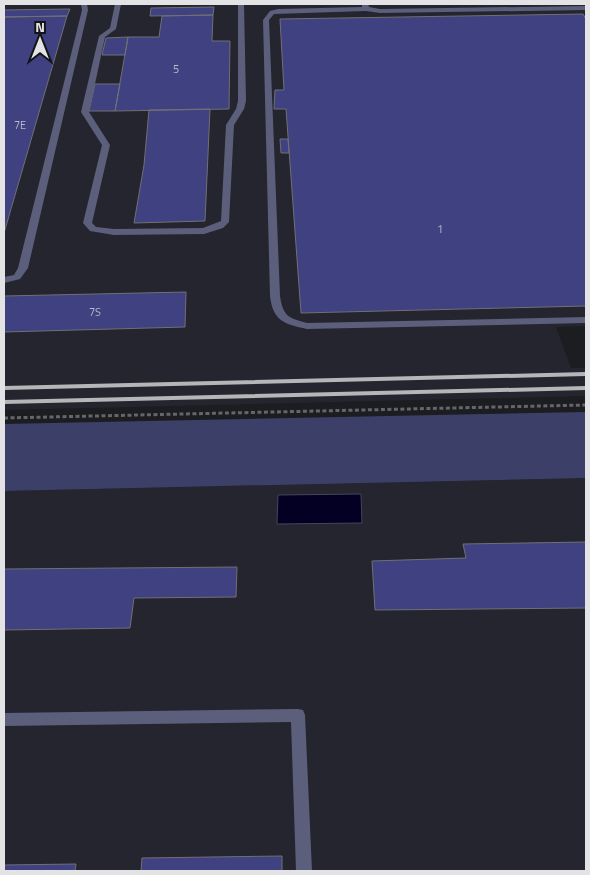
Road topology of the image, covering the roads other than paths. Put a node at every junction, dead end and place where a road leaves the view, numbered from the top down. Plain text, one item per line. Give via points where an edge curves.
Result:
1 (84, 4) edge
2 (118, 4) edge
3 (241, 4) edge
4 (366, 6) edge
5 (586, 8) edge
6 (4, 280) edge
7 (586, 320) edge
8 (4, 720) edge
9 (304, 871) edge

1 - 6 lane via 22,268 17,277
2 - 3 lane via 113,29 102,36 85,112 88,122 103,137 106,145 86,223 93,230 114,232 204,231 225,222 230,125 242,101
4 - 5 lane via 380,11
4 - 7 lane via 284,10 272,12 266,20 275,296 281,317 307,326
8 - 9 lane via 298,715

